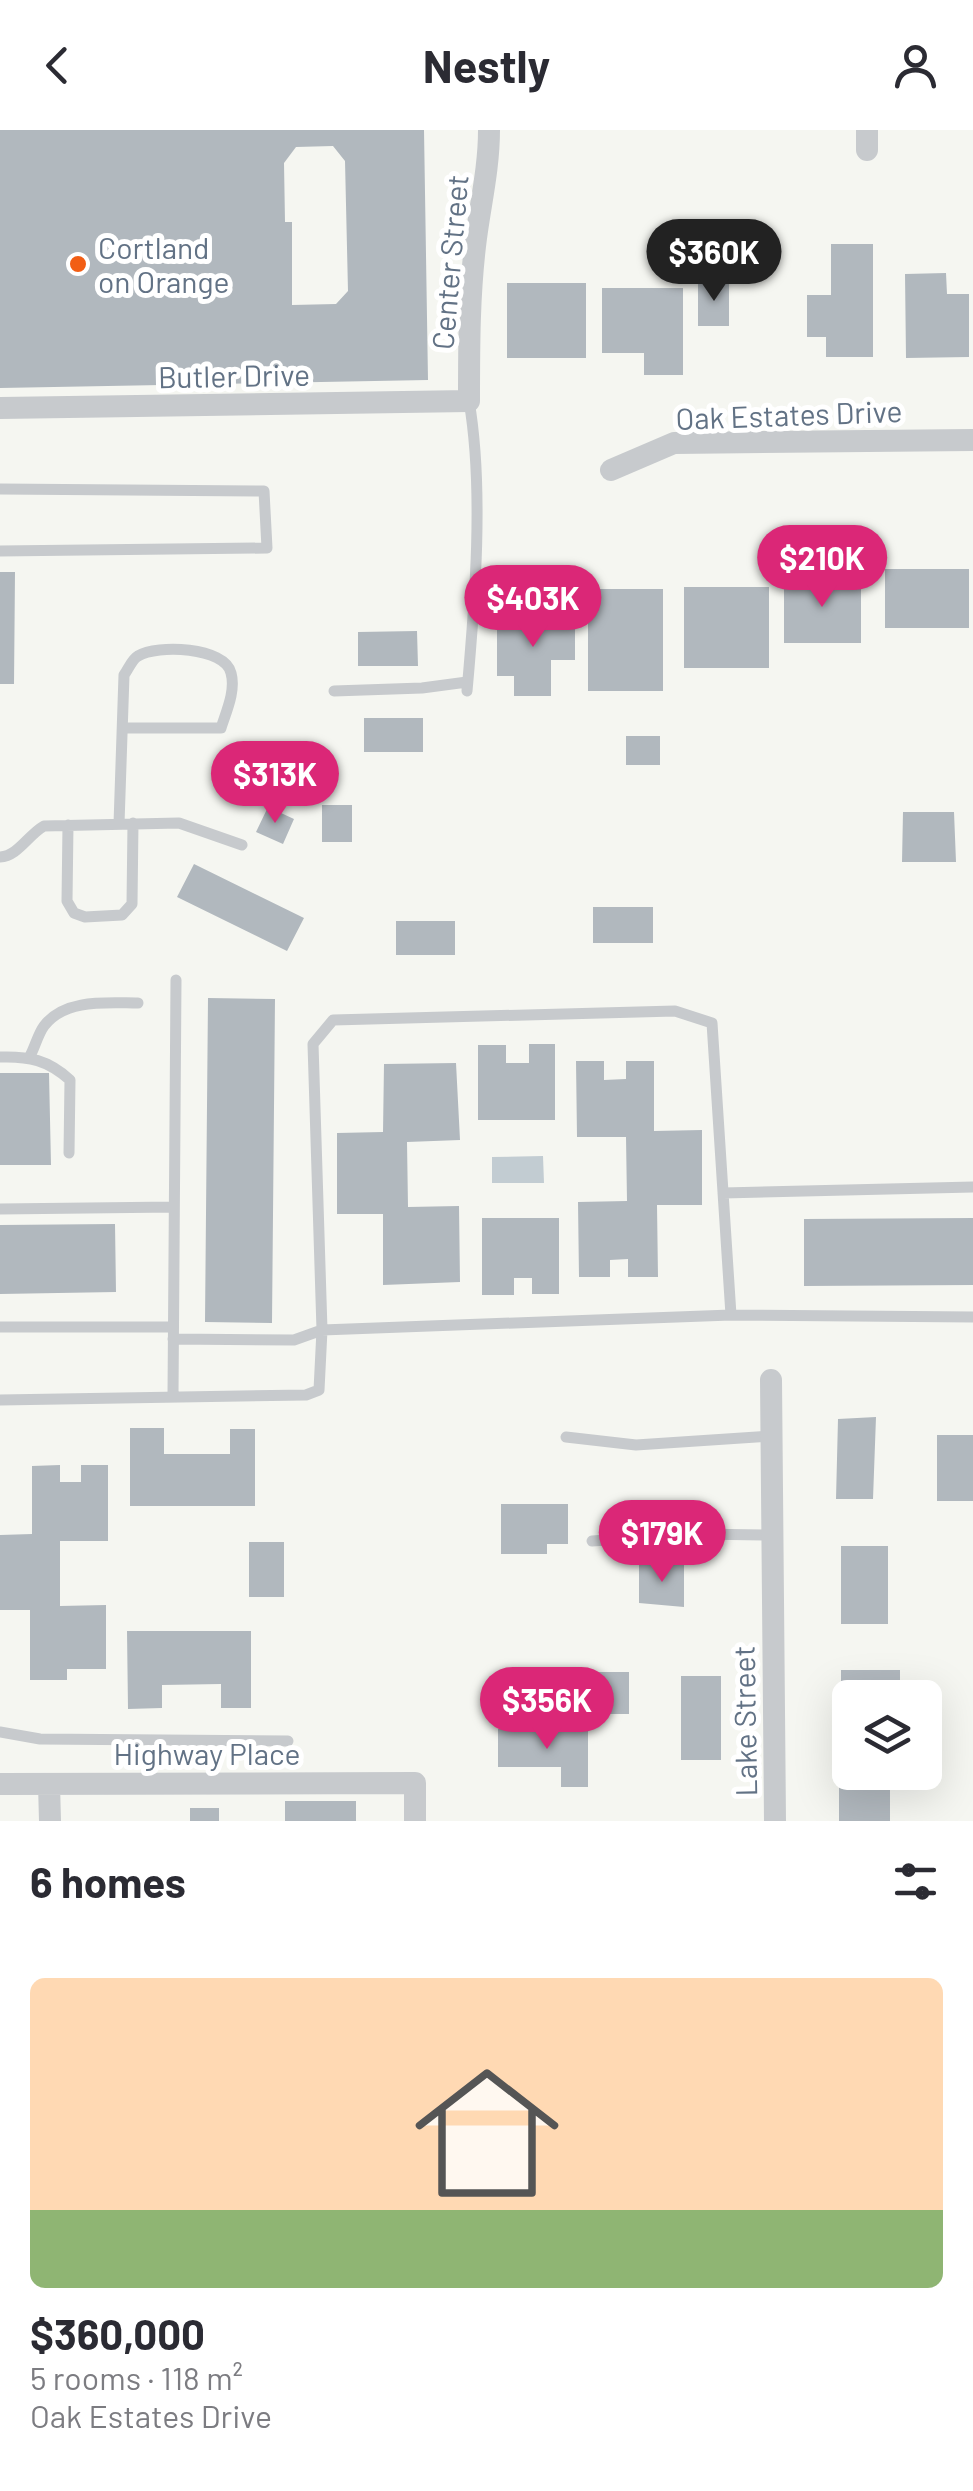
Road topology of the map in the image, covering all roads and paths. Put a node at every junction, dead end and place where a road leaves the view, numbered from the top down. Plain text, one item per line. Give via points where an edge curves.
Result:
1 (489, 130) edge
2 (469, 401) junction
3 (0, 408) edge
4 (973, 440) edge
5 (611, 470) dead end
6 (0, 490) edge
7 (0, 551) edge
8 (334, 692) dead end
9 (124, 728) junction
10 (119, 824) junction
11 (133, 824) junction
12 (68, 825) junction
13 (242, 844) dead end
14 (0, 857) edge
15 (176, 980) dead end
16 (138, 1002) dead end
17 (30, 1056) junction
18 (0, 1057) edge
19 (68, 1154) dead end
20 (973, 1188) edge
21 (723, 1193) junction
22 (174, 1207) junction
23 (0, 1209) edge
24 (731, 1316) junction
25 (973, 1317) edge
26 (0, 1327) edge
27 (322, 1330) junction
28 (174, 1333) junction
29 (771, 1380) dead end
30 (173, 1395) junction
31 (0, 1400) edge
32 (772, 1436) junction
33 (566, 1437) dead end
34 (772, 1535) junction
35 (592, 1541) dead end
36 (0, 1732) edge
37 (288, 1741) dead end
38 (0, 1784) edge
39 (50, 1784) junction
40 (50, 1821) edge
41 (415, 1821) edge
42 (775, 1821) edge

1 - 2 street, Center Street via 470,306
2 - 3 street, Butler Drive
2 - 8 lane via 477,444 467,686
4 - 5 street, Oak Estates Drive via 674,444
6 - 7 lane via 264,491 267,548
9 - 9 lane via 124,675 137,656 209,652 232,673 221,728
9 - 10 lane
10 - 11 lane
10 - 12 lane
11 - 12 lane via 132,904 122,915 85,916 74,914 67,901
11 - 13 lane via 179,822
12 - 14 lane via 44,826
15 - 22 lane
16 - 17 lane via 91,1002 62,1012 44,1026
17 - 18 lane
17 - 19 lane via 70,1080
20 - 21 lane
21 - 24 lane
21 - 27 lane via 712,1023 676,1011 333,1020 313,1044
22 - 23 lane
22 - 28 lane
24 - 25 lane
24 - 27 lane
26 - 28 lane
27 - 28 lane via 294,1340
27 - 30 lane via 319,1390
28 - 30 lane
29 - 32 street, Lake Street
30 - 31 lane
32 - 33 lane via 636,1445
32 - 34 street, Lake Street
34 - 35 lane
34 - 42 street, Lake Street
36 - 37 lane via 40,1740
38 - 39 street, Highway Place
39 - 40 street
39 - 41 street, Highway Place via 415,1783

